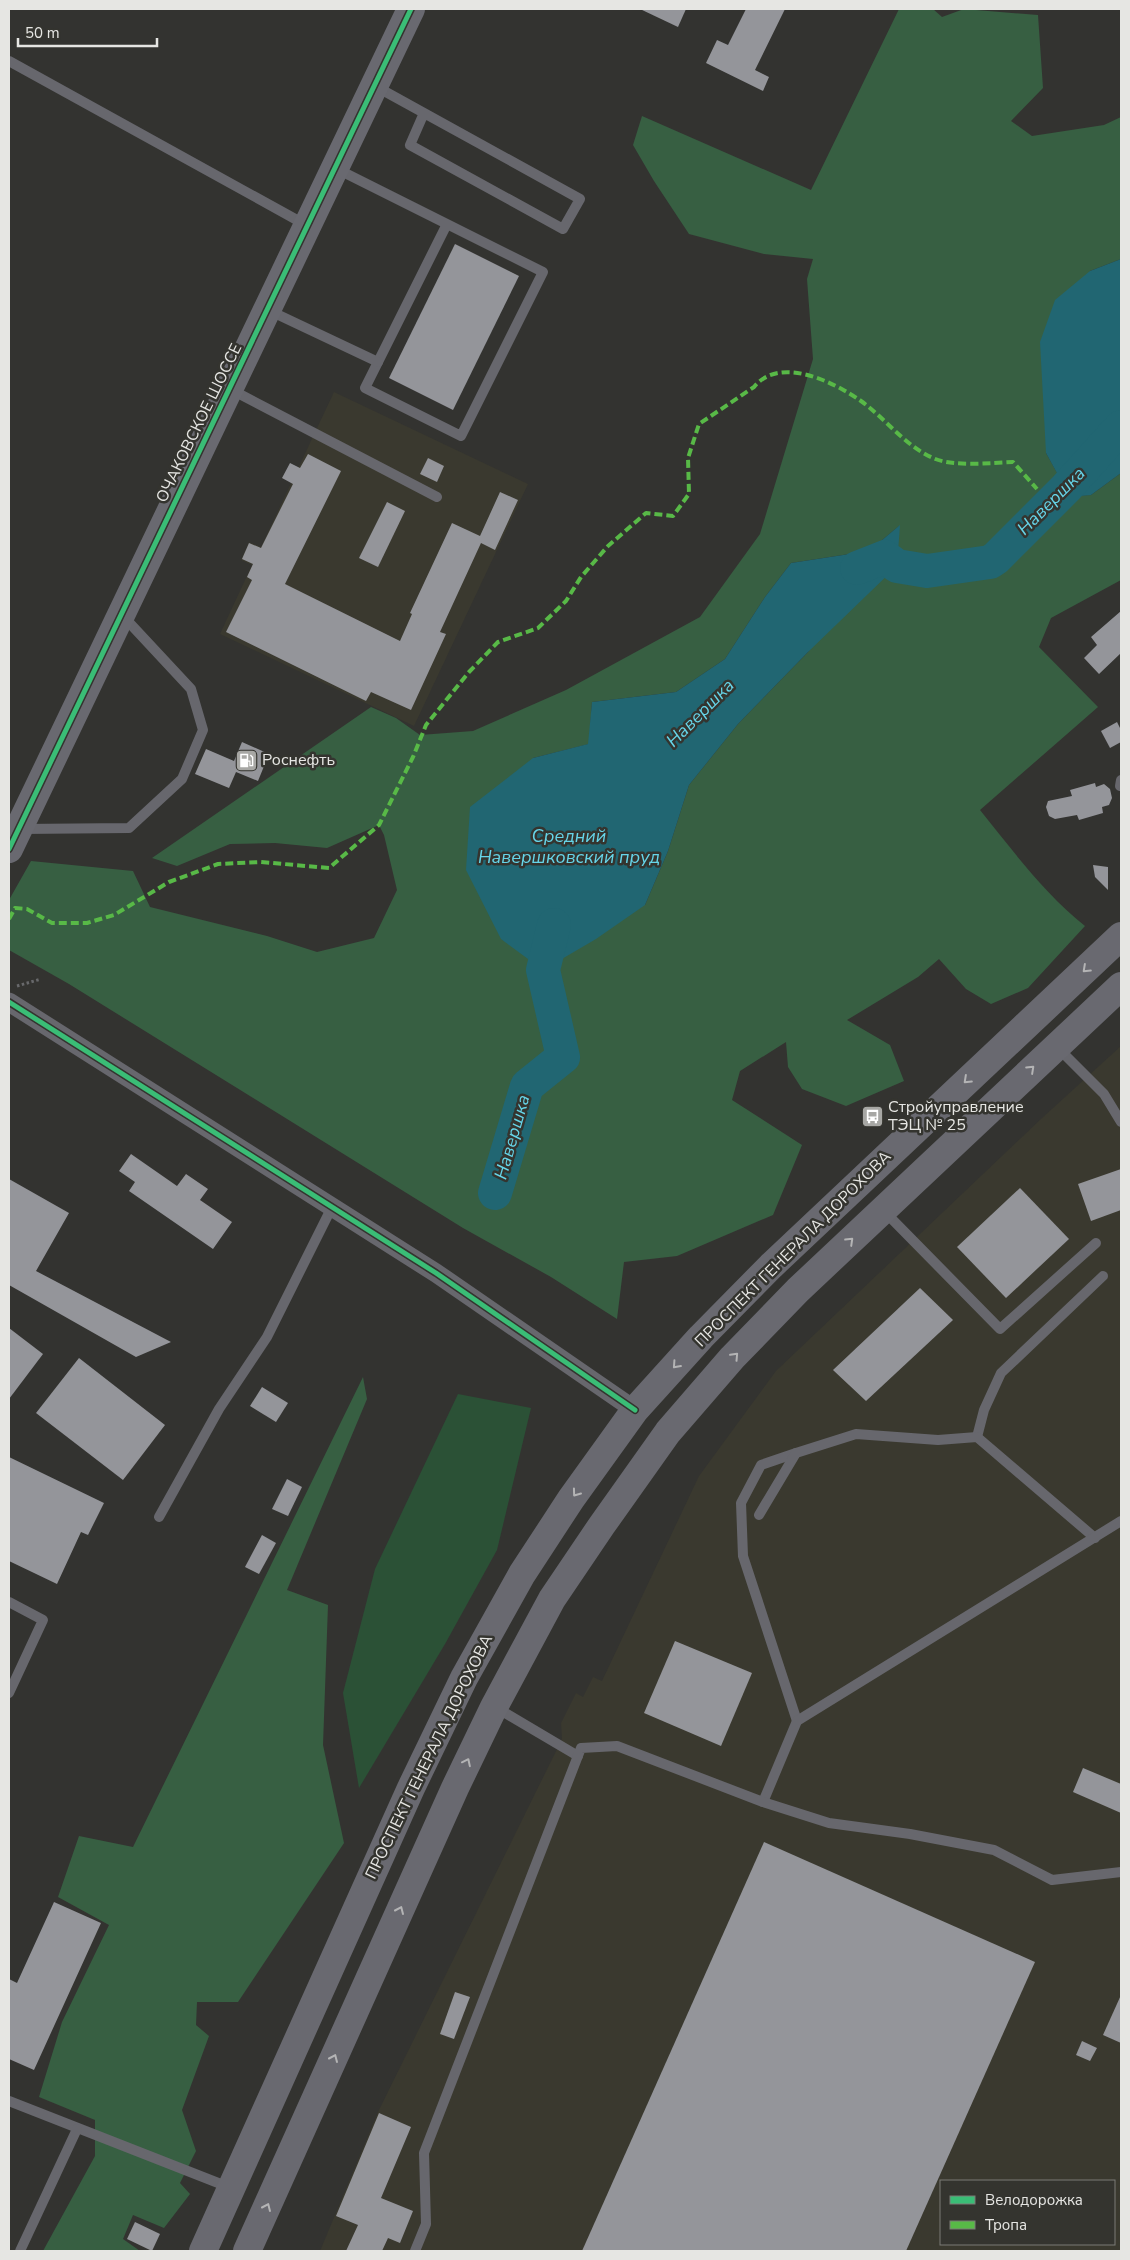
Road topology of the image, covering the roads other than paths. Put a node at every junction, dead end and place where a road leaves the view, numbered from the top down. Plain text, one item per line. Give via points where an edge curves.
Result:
1 (411, 9) edge
2 (9, 61) edge
3 (374, 86) junction
4 (424, 113) junction
5 (334, 168) junction
6 (447, 224) junction
7 (307, 226) junction
8 (267, 310) junction
9 (378, 362) junction
10 (229, 389) junction
11 (436, 497) dead end
12 (121, 614) junction
13 (12, 833) edge
14 (1121, 936) edge
15 (1121, 986) edge
16 (9, 1002) edge
17 (1057, 1046) junction
18 (1121, 1122) edge
19 (332, 1207) junction
20 (883, 1210) junction
21 (1096, 1243) dead end
22 (1103, 1276) dead end
23 (636, 1410) junction
24 (977, 1437) junction
25 (796, 1453) junction
26 (759, 1515) dead end
27 (159, 1517) dead end
28 (1121, 1521) edge
29 (1095, 1538) junction
30 (9, 1602) edge
31 (9, 1693) edge
32 (494, 1707) junction
33 (797, 1721) junction
34 (578, 1756) junction
35 (763, 1802) junction
36 (1121, 1872) edge
37 (9, 2101) edge
38 (77, 2129) junction
39 (231, 2189) junction
40 (20, 2251) edge
41 (203, 2251) edge
42 (247, 2251) edge
43 (414, 2251) edge

1 - 3 main road, ОЧАКОВСКОЕ ШОССЕ
2 - 7 lane
3 - 4 lane
3 - 5 main road, ОЧАКОВСКОЕ ШОССЕ
4 - 4 lane via 580,199 563,229 410,145
5 - 6 lane
5 - 7 main road, ОЧАКОВСКОЕ ШОССЕ
6 - 9 lane
6 - 9 lane via 544,272 462,436 365,388
7 - 8 main road, ОЧАКОВСКОЕ ШОССЕ
8 - 9 lane
8 - 10 main road, ОЧАКОВСКОЕ ШОССЕ
10 - 11 lane
10 - 12 main road, ОЧАКОВСКОЕ ШОССЕ
12 - 13 main road, ОЧАКОВСКОЕ ШОССЕ
12 - 13 lane via 191,689 203,730 182,779 129,828
14 -> 23 main road, ПРОСПЕКТ ГЕНЕРАЛА ДОРОХОВА via 770,1266
15 - 17 main road, ПРОСПЕКТ ГЕНЕРАЛА ДОРОХОВА
16 - 19 street
17 - 18 lane via 1104,1094
20 -> 17 main road, ПРОСПЕКТ ГЕНЕРАЛА ДОРОХОВА
19 - 23 street via 436,1273
19 - 27 lane via 267,1337 219,1409
20 - 21 lane via 1000,1329
32 -> 20 main road, ПРОСПЕКТ ГЕНЕРАЛА ДОРОХОВА via 552,1599 668,1432 732,1358
22 - 24 lane via 1001,1373 984,1410
23 -> 39 main road, ПРОСПЕКТ ГЕНЕРАЛА ДОРОХОВА via 571,1499 522,1574 464,1678 411,1788
24 - 25 lane via 938,1440 856,1434
24 - 29 lane
25 - 26 lane
25 - 33 lane via 760,1465 741,1502 743,1556
28 - 29 lane
29 - 33 lane
30 - 31 lane via 43,1620
32 - 34 lane
42 -> 32 main road, ПРОСПЕКТ ГЕНЕРАЛА ДОРОХОВА
33 - 35 lane
34 - 35 lane via 582,1748 617,1746
34 - 43 lane via 424,2153 426,2224
35 - 36 lane via 829,1823 994,1850 1052,1880
37 - 38 lane
38 - 39 lane
38 - 40 lane
39 - 41 main road, ПРОСПЕКТ ГЕНЕРАЛА ДОРОХОВА

